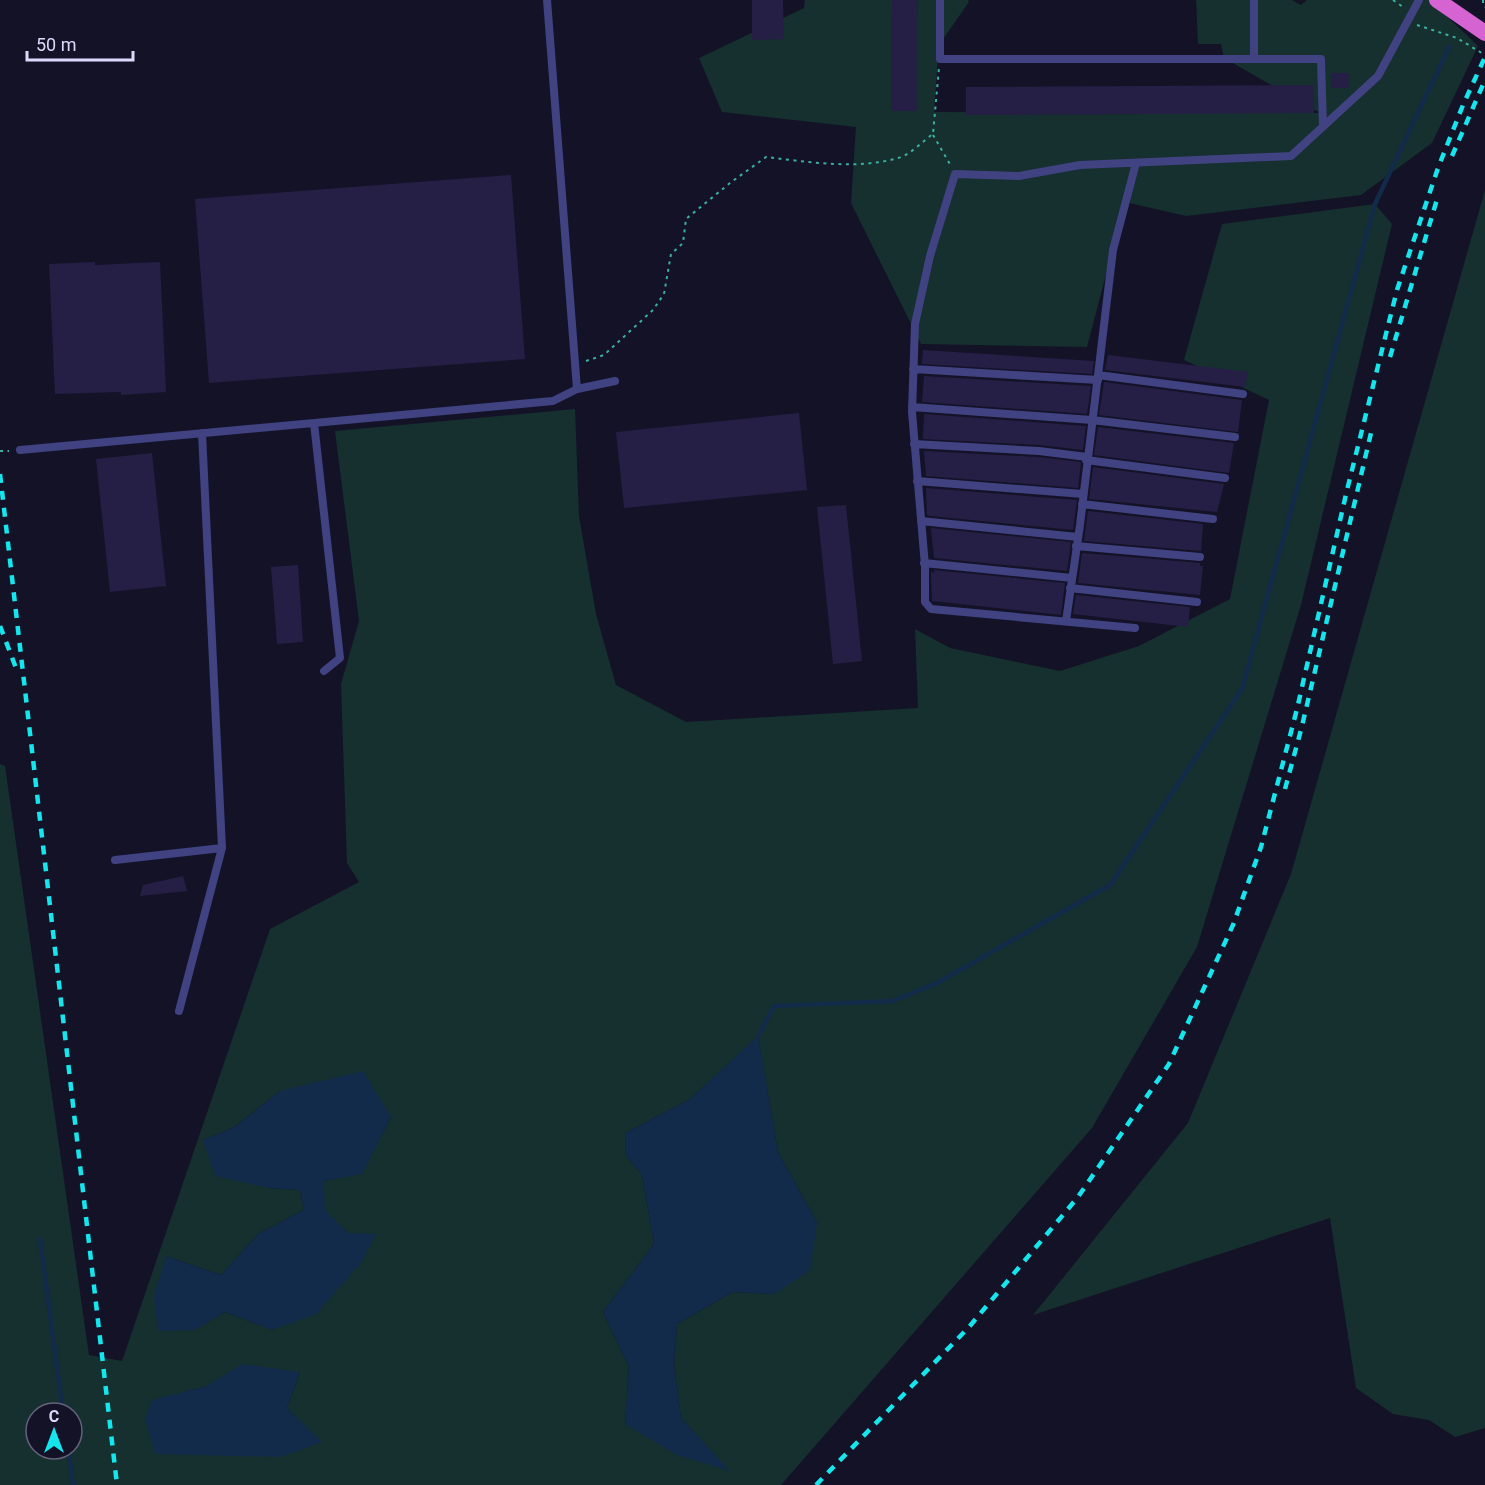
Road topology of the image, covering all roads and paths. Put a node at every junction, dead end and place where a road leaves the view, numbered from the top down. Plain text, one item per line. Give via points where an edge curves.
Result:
1 (547, 0) edge
2 (940, 0) edge
3 (1254, 0) edge
4 (1393, 0) edge
5 (1419, 0) edge
6 (1437, 0) edge
7 (1483, 0) edge
8 (1485, 7) edge
9 (1408, 23) junction
10 (1485, 33) edge
11 (1485, 55) edge
12 (1254, 58) junction
13 (940, 59) junction
14 (1323, 127) junction
15 (933, 134) junction
16 (1136, 163) junction
17 (955, 174) junction
18 (575, 364) junction
19 (913, 369) junction
20 (1098, 377) junction
21 (615, 381) dead end
22 (576, 389) junction
23 (1243, 394) dead end
24 (912, 407) junction
25 (1092, 420) junction
26 (314, 423) junction
27 (202, 433) junction
28 (1235, 437) dead end
29 (914, 444) junction
30 (20, 450) dead end
31 (1087, 458) junction
32 (1225, 478) dead end
33 (917, 481) junction
34 (1083, 494) junction
35 (1082, 504) junction
36 (1213, 519) dead end
37 (921, 520) junction
38 (1078, 537) junction
39 (1076, 546) junction
40 (1200, 557) dead end
41 (924, 563) junction
42 (1072, 578) junction
43 (1070, 588) junction
44 (1197, 602) dead end
45 (1066, 621) junction
46 (1135, 628) dead end
47 (324, 671) dead end
48 (222, 848) junction
49 (116, 860) dead end
50 (179, 1011) dead end

1 - 18 lane
2 - 13 lane
3 - 12 lane
4 - 9 path via 1404,7
5 - 9 lane
6 - 10 highway
7 - 8 path
9 - 11 path via 1457,38
9 - 14 lane via 1378,76
12 - 13 lane
12 - 14 lane via 1321,59
13 - 15 path
14 - 16 lane via 1291,156
15 - 17 path
15 - 18 path via 900,158 890,160 815,163 766,157 686,219 683,243 671,254 664,294 653,310 604,355
16 - 17 lane via 1080,165 1019,176
16 - 20 lane via 1113,249
17 - 19 lane via 918,303
18 - 22 lane
19 - 20 lane
19 - 24 lane
20 - 23 lane
20 - 25 lane
21 - 22 lane
22 - 26 lane via 553,401
24 - 25 lane
24 - 29 lane
25 - 28 lane
25 - 31 lane
26 - 27 lane
26 - 47 lane via 340,658
27 - 30 lane
27 - 48 lane
29 - 31 lane via 1039,451
29 - 33 lane
31 - 32 lane
31 - 34 lane
33 - 34 lane
33 - 37 lane
34 - 35 lane
35 - 36 lane
35 - 38 lane
37 - 38 lane
37 - 41 lane
38 - 39 lane
39 - 40 lane
39 - 42 lane
41 - 42 lane
41 - 45 lane via 925,602 931,609
42 - 43 lane
43 - 44 lane
43 - 45 lane
45 - 46 lane
48 - 49 lane
48 - 50 lane

